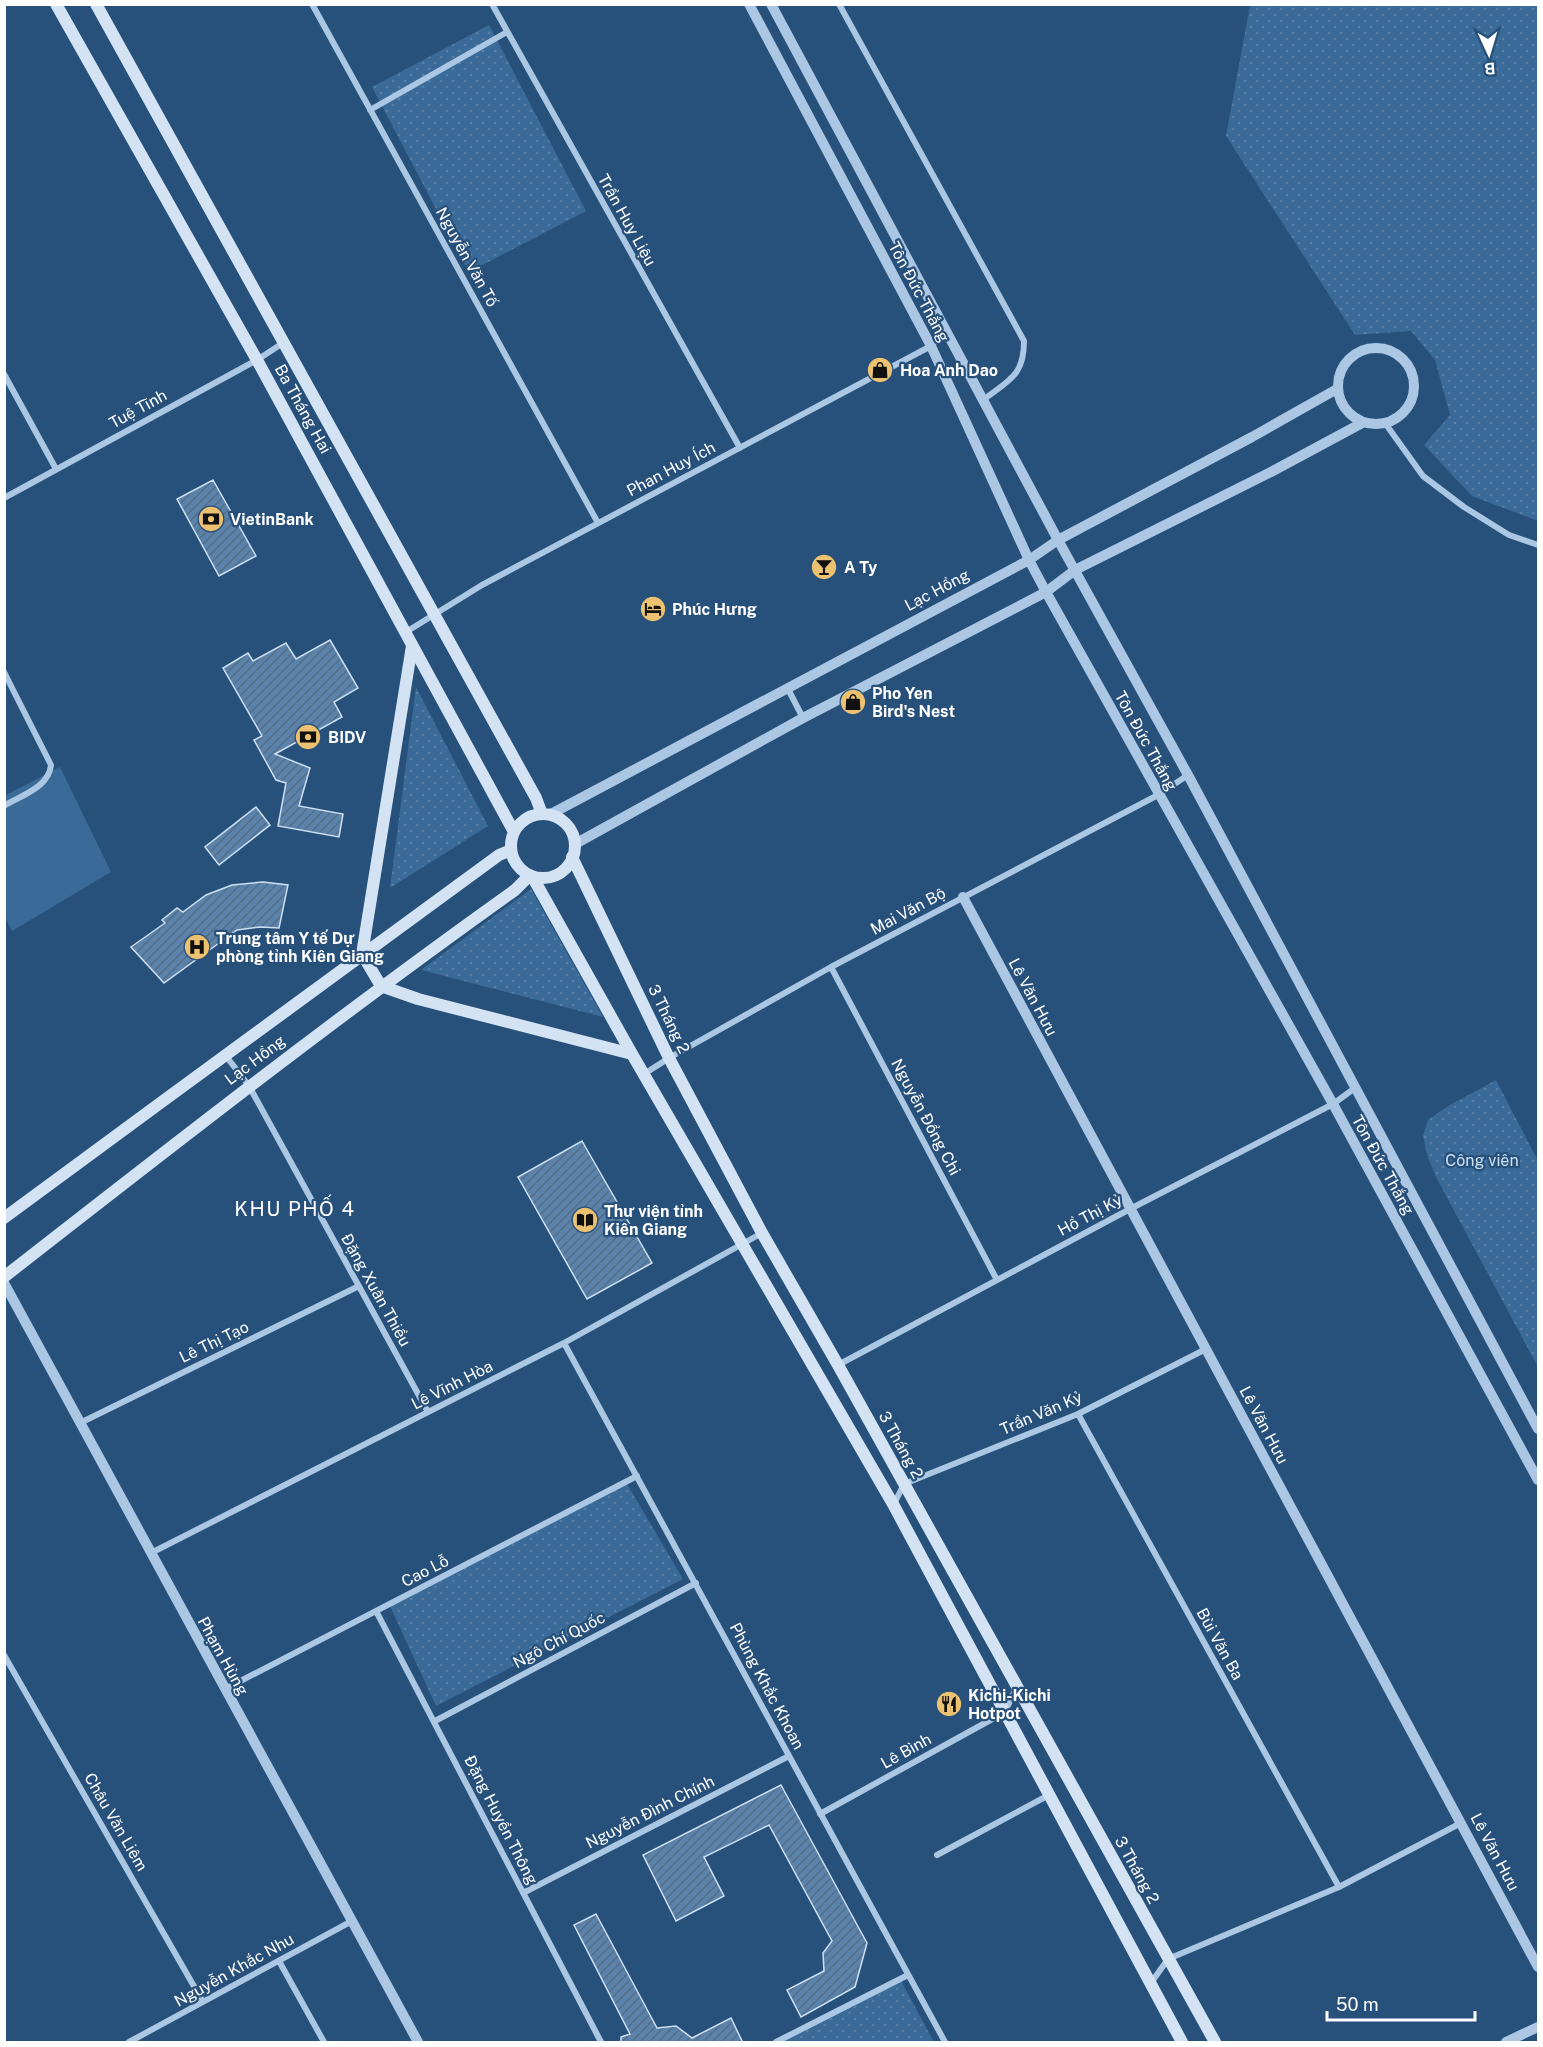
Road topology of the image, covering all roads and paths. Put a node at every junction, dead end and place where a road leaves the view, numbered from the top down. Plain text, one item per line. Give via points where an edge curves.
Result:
1 (56, 4) edge
2 (96, 4) edge
3 (312, 4) edge
4 (492, 4) edge
5 (749, 4) edge
6 (771, 4) edge
7 (839, 4) edge
8 (507, 32) junction
9 (370, 110) junction
10 (946, 330) junction
11 (283, 343) junction
12 (932, 346) junction
13 (257, 360) junction
14 (4, 374) edge
15 (1337, 388) junction
16 (983, 400) junction
17 (1364, 422) junction
18 (1385, 423) junction
19 (740, 448) junction
20 (56, 469) junction
21 (4, 498) edge
22 (598, 523) junction
23 (1058, 540) junction
24 (1539, 545) edge
25 (1029, 560) junction
26 (1075, 570) junction
27 (1046, 592) junction
28 (434, 614) junction
29 (406, 632) junction
30 (412, 646) junction
31 (4, 672) edge
32 (788, 689) junction
33 (803, 718) junction
34 (1188, 775) junction
35 (1158, 795) junction
36 (4, 806) edge
37 (546, 814) junction
38 (514, 832) junction
39 (574, 844) junction
40 (511, 849) junction
41 (572, 857) junction
42 (531, 876) junction
43 (963, 897) junction
44 (362, 954) junction
45 (831, 967) junction
46 (381, 986) junction
47 (632, 1054) junction
48 (226, 1056) junction
49 (669, 1058) junction
50 (644, 1074) junction
51 (249, 1086) junction
52 (1355, 1088) junction
53 (1333, 1104) junction
54 (1130, 1209) junction
55 (4, 1218) edge
56 (762, 1233) junction
57 (743, 1244) junction
58 (4, 1277) edge
59 (998, 1280) junction
60 (4, 1283) edge
61 (359, 1286) junction
62 (564, 1343) junction
63 (1206, 1349) junction
64 (838, 1365) junction
65 (428, 1412) junction
66 (1078, 1414) junction
67 (80, 1423) junction
68 (1539, 1429) edge
69 (637, 1476) junction
70 (1539, 1480) edge
71 (904, 1484) junction
72 (893, 1504) junction
73 (150, 1553) junction
74 (696, 1583) junction
75 (376, 1611) junction
76 (4, 1655) edge
77 (1017, 1687) junction
78 (224, 1689) junction
79 (1005, 1712) junction
80 (435, 1721) junction
81 (789, 1756) junction
82 (1049, 1795) junction
83 (820, 1814) junction
84 (1462, 1822) junction
85 (937, 1855) dead end
86 (1339, 1887) junction
87 (523, 1893) junction
88 (352, 1921) junction
89 (1168, 1959) junction
90 (279, 1961) junction
91 (1539, 1966) edge
92 (908, 1975) junction
93 (1150, 1985) junction
94 (203, 2002) junction
95 (1539, 2026) edge
96 (129, 2043) edge
97 (324, 2043) edge
98 (418, 2043) edge
99 (601, 2043) edge
100 (776, 2043) edge
101 (945, 2043) edge
102 (1182, 2043) edge
103 (1215, 2043) edge
104 (1506, 2043) edge

1 - 13 main road, Ba Tháng Hai
2 - 11 main road, Ba Tháng Hai
3 - 9 street, Nguyễn Văn Tố
4 - 8 street, Trần Huy Liệu
5 - 12 street, Tôn Đức Thắng
6 - 10 street, Tôn Đức Thắng
7 - 16 street via 1024,341 1024,359 1016,375
8 - 9 street
8 - 19 street, Trần Huy Liệu
9 - 22 street, Nguyễn Văn Tố
10 - 12 street, Phan Huy Ích
10 - 16 street, Tôn Đức Thắng
11 - 13 street, Tuệ Tĩnh
11 - 28 main road, Ba Tháng Hai
12 - 19 street, Phan Huy Ích
12 - 25 street, Tôn Đức Thắng
13 - 20 street, Tuệ Tĩnh
13 - 29 main road, Ba Tháng Hai
14 - 20 street
15 - 17 street via 1343,407
15 - 18 street via 1344,364 1360,351 1386,349 1399,355 1413,377 1413,396 1397,418
15 - 23 street, Lạc Hồng
16 - 23 street, Tôn Đức Thắng
17 - 18 street
17 - 26 street
18 - 24 street via 1422,476 1509,535
19 - 22 street, Phan Huy Ích
20 - 21 street, Tuệ Tĩnh
22 - 28 street, Phan Huy Ích
23 - 25 street, Lạc Hồng
23 - 26 street, Tôn Đức Thắng
25 - 27 street, Tôn Đức Thắng
25 - 32 street, Lạc Hồng
26 - 27 street
26 - 34 street, Tôn Đức Thắng
27 - 33 street
27 - 35 street, Tôn Đức Thắng
28 - 29 street, Phan Huy Ích
28 - 37 main road, Ba Tháng Hai
29 - 30 main road, Ba Tháng Hai
30 - 38 main road, Ba Tháng Hai
30 - 44 main road
31 - 36 street via 51,765 45,781
32 - 33 street
32 - 37 street, Lạc Hồng
33 - 39 street
34 - 35 street, Mai Văn Bộ
34 - 52 street, Tôn Đức Thắng
35 - 43 street, Mai Văn Bộ
35 - 53 street, Tôn Đức Thắng
37 - 38 main road via 525,819
37 - 39 main road via 570,829
38 - 40 main road
39 - 41 main road
40 - 42 main road via 517,865
40 - 44 main road, Lạc Hồng
41 - 42 main road via 556,874 544,878
41 - 49 main road, 3 Tháng 2
42 - 46 main road, Lạc Hồng
42 - 47 main road
43 - 45 street, Mai Văn Bộ
43 - 54 street, Lê Văn Hưu
44 - 46 main road
44 - 48 main road, Lạc Hồng
45 - 49 street, Mai Văn Bộ
45 - 59 street, Nguyễn Đổng Chi
46 - 47 main road
46 - 51 main road, Lạc Hồng
47 - 50 main road
48 - 51 street, Đặng Xuân Thiều
48 - 55 main road, Lạc Hồng
49 - 50 street, Mai Văn Bộ
49 - 56 main road, 3 Tháng 2
50 - 57 main road
51 - 58 main road, Lạc Hồng
51 - 61 street, Đặng Xuân Thiều
52 - 53 street, Hồ Thị Kỷ
52 - 68 street, Tôn Đức Thắng
53 - 54 street, Hồ Thị Kỷ
53 - 70 street, Tôn Đức Thắng
54 - 59 street, Hồ Thị Kỷ
54 - 63 street, Lê Văn Hưu
56 - 57 street, Lê Vĩnh Hòa
56 - 64 main road, 3 Tháng 2
57 - 62 street, Lê Vĩnh Hòa
57 - 72 main road
59 - 64 street, Hồ Thị Kỷ
60 - 67 street, Phạm Hùng
61 - 65 street, Đặng Xuân Thiều
61 - 67 street, Lê Thị Tạo
62 - 65 street, Lê Vĩnh Hòa
62 - 69 street, Phùng Khắc Khoan
63 - 66 street, Trần Văn Kỷ
63 - 84 street, Lê Văn Hưu
64 - 71 main road, 3 Tháng 2
65 - 73 street, Lê Vĩnh Hòa
66 - 71 street, Trần Văn Kỷ
66 - 86 street, Bùi Văn Ba
67 - 73 street, Phạm Hùng
69 - 74 street, Phùng Khắc Khoan
69 - 75 street, Cao Lỗ
71 - 72 street
71 - 77 main road, 3 Tháng 2
72 - 79 main road
73 - 78 street, Phạm Hùng
74 - 80 street, Ngô Chí Quốc
74 - 81 street, Phùng Khắc Khoan
75 - 78 street, Cao Lỗ
75 - 80 street, Đặng Huyền Thông
76 - 94 street, Châu Văn Liêm
77 - 79 street
77 - 89 main road, 3 Tháng 2
78 - 88 street, Phạm Hùng
79 - 82 main road
79 - 83 street, Lê Bình
80 - 87 street, Đặng Huyền Thông
81 - 83 street, Phùng Khắc Khoan
81 - 87 street, Nguyễn Đình Chính
82 - 85 street
82 - 93 main road
83 - 92 street, Phùng Khắc Khoan
84 - 86 street
84 - 91 street, Lê Văn Hưu
86 - 89 street
87 - 99 street, Đặng Huyền Thông
88 - 90 street, Nguyễn Khắc Nhu
88 - 98 street, Phạm Hùng
89 - 93 street
89 - 103 main road, 3 Tháng 2
90 - 94 street, Nguyễn Khắc Nhu
90 - 97 street
92 - 100 street
92 - 101 street, Phùng Khắc Khoan
93 - 102 main road
94 - 96 street, Nguyễn Khắc Nhu
95 - 104 street

